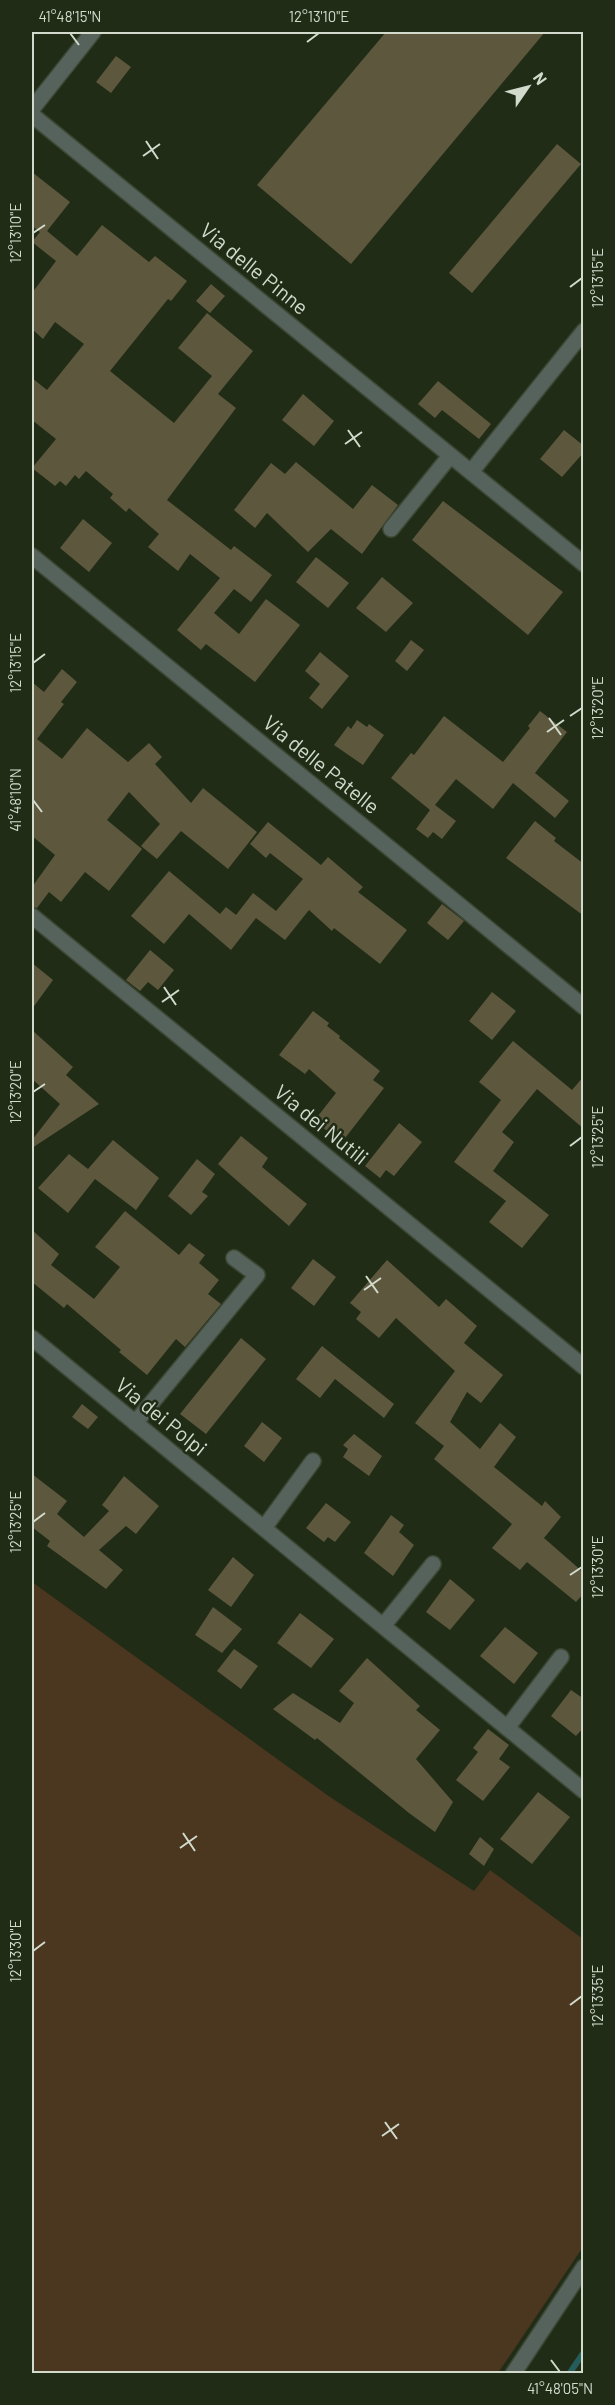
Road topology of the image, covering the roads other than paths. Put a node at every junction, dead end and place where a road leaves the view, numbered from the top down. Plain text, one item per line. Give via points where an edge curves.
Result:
1 (93, 32) edge
2 (32, 109) edge
3 (32, 115) edge
4 (584, 331) edge
5 (450, 456) junction
6 (471, 472) junction
7 (391, 530) dead end
8 (32, 556) edge
9 (584, 564) edge
10 (32, 916) edge
11 (584, 1006) edge
12 (234, 1258) dead end
13 (32, 1338) edge
14 (584, 1367) edge
15 (135, 1423) junction
16 (313, 1461) dead end
17 (264, 1528) junction
18 (433, 1564) dead end
19 (383, 1626) junction
20 (561, 1657) dead end
21 (507, 1728) junction
22 (584, 1791) edge
23 (584, 2267) edge
24 (513, 2373) edge

1 - 2 street
3 - 5 street, Via delle Pinne
4 - 6 street
5 - 6 street, Via delle Pinne
5 - 7 street
6 - 9 street, Via delle Pinne
8 - 11 street, Via delle Patelle
10 - 14 street, Via dei Nutili
12 - 15 street via 257,1275
13 - 15 street, Via dei Polpi
15 - 17 street, Via dei Polpi
16 - 17 street
17 - 19 street, Via dei Polpi
18 - 19 street
19 - 21 street, Via dei Polpi
20 - 21 street
21 - 22 street, Via dei Polpi
23 - 24 street

